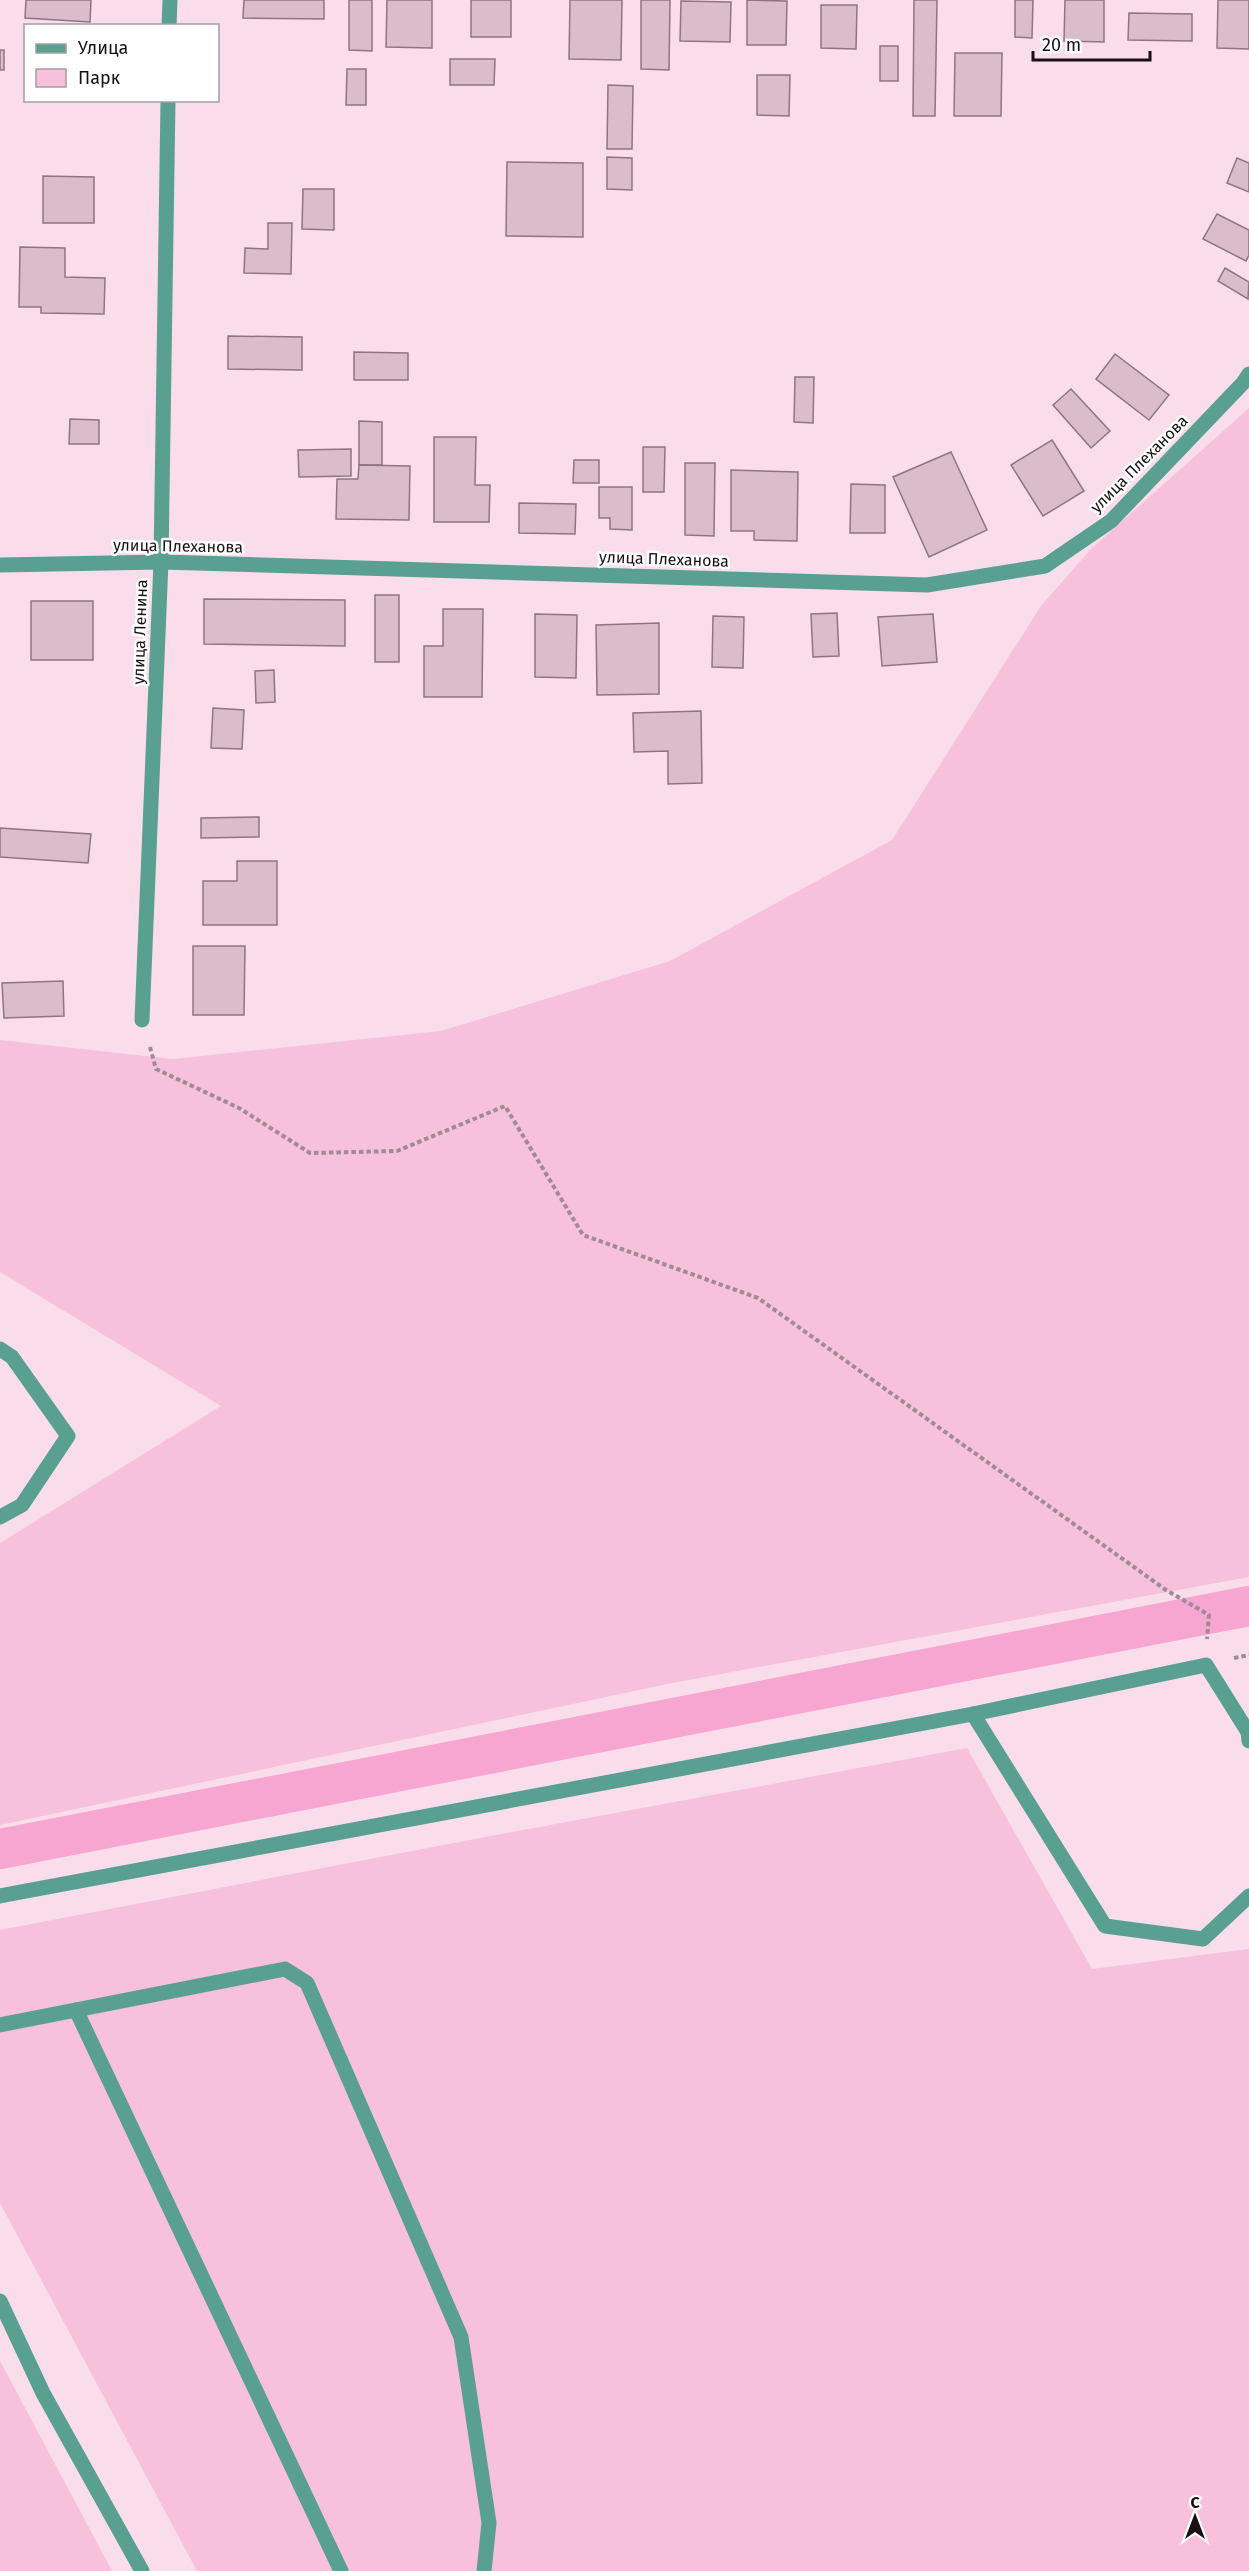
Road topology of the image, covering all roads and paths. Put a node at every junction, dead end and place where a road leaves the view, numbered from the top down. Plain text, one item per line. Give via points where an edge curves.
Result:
1 (170, 0) edge
2 (169, 24) edge
3 (168, 102) edge
4 (1249, 374) edge
5 (161, 562) junction
6 (0, 565) edge
7 (142, 1020) joint
8 (0, 1349) edge
9 (0, 1517) edge
10 (1206, 1665) junction
11 (973, 1714) junction
12 (1249, 1741) edge
13 (0, 1896) edge
14 (1249, 1896) edge
15 (76, 2010) junction
16 (0, 2025) edge
17 (0, 2301) edge
18 (142, 2571) edge
19 (341, 2571) edge
20 (484, 2571) edge

1 - 2 street
3 - 5 street, улица Ленина
4 - 5 street, улица Плеханова via 1111,521 1045,566 927,585
5 - 6 street, улица Плеханова
5 - 7 street, улица Ленина
7 - 10 path via 156,1069 239,1108 310,1153 397,1151 505,1106 583,1235 758,1298 1166,1590 1209,1615
8 - 9 street via 12,1356 68,1436 22,1505
10 - 11 street
10 - 12 street via 1248,1732
11 - 13 street
11 - 14 street via 1105,1926 1203,1939
15 - 16 street
15 - 19 street
15 - 20 street via 285,1969 307,1983 460,2337 489,2523
17 - 18 street via 43,2393

